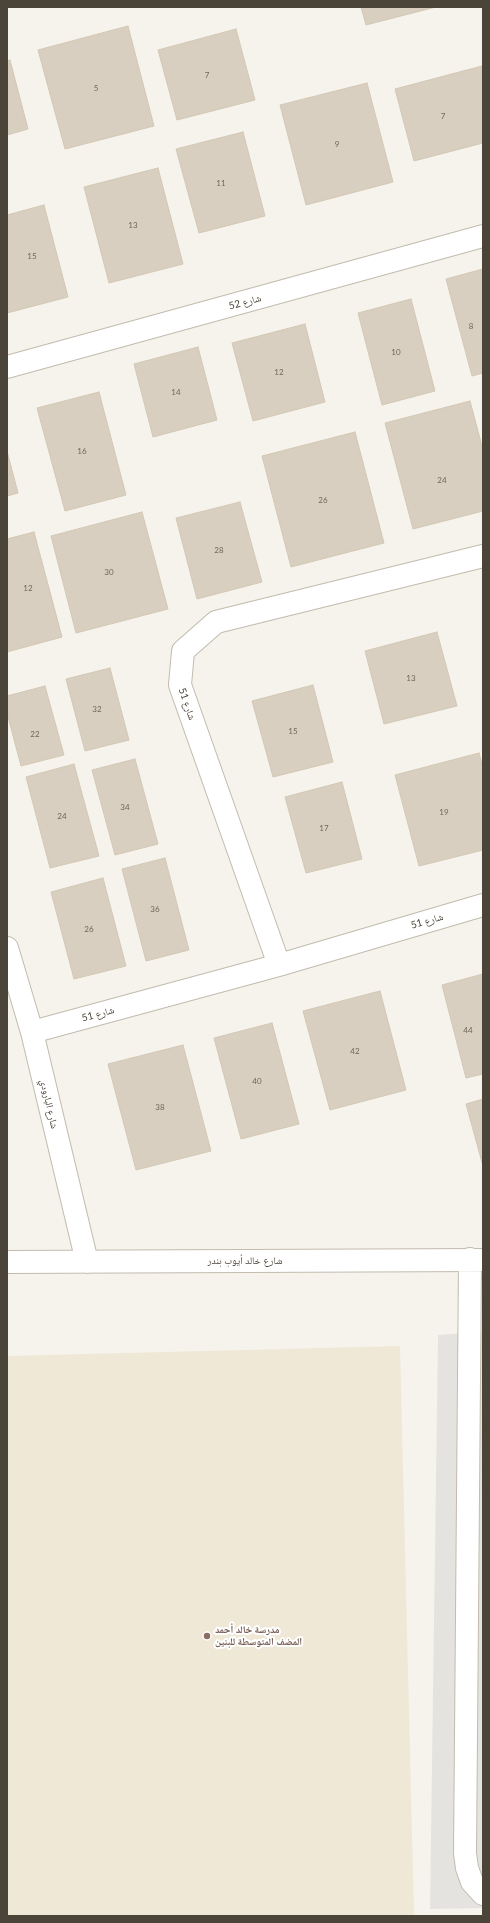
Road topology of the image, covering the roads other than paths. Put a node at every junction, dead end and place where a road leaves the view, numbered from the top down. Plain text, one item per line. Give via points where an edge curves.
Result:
1 (483, 236) edge
2 (7, 367) edge
3 (483, 556) edge
4 (483, 905) edge
5 (7, 948) edge
6 (279, 965) junction
7 (32, 1032) junction
8 (477, 1260) edge
9 (7, 1262) edge
10 (87, 1262) junction
11 (476, 1339) edge
12 (483, 1894) edge

1 - 2 street, شارع 52
3 - 6 street, شارع 51 via 216,622 183,651 180,685
4 - 6 street, شارع 51
5 - 7 street, شارع البارودي
6 - 7 street, شارع 51
7 - 10 street, شارع البارودي
8 - 10 street, شارع خالد أيوب بندر
8 - 11 street
9 - 10 street, شارع خالد أيوب بندر
11 - 12 street via 465,1853 466,1868 472,1882

